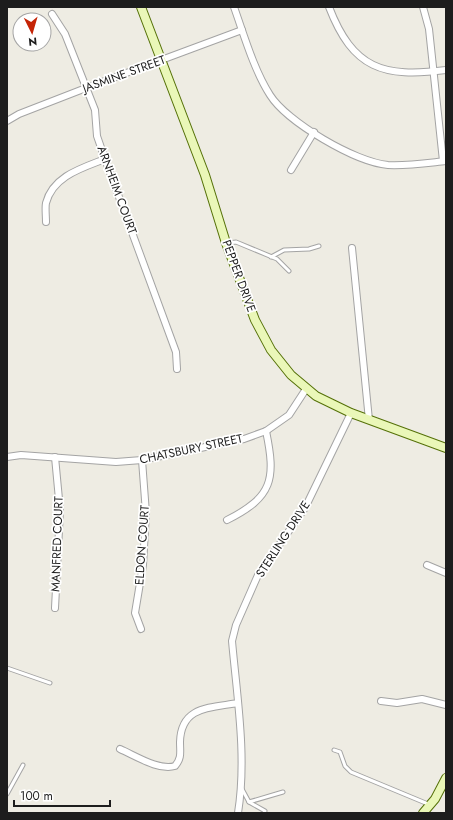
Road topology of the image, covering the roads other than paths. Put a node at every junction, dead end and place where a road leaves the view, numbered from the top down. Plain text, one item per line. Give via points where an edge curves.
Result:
1 (140, 7) edge
2 (234, 7) edge
3 (329, 7) edge
4 (423, 7) edge
5 (52, 14) dead end
6 (242, 30) junction
7 (161, 60) junction
8 (446, 70) edge
9 (435, 71) junction
10 (86, 88) junction
11 (7, 121) edge
12 (314, 132) junction
13 (105, 159) junction
14 (444, 161) edge
15 (291, 170) dead end
16 (46, 222) dead end
17 (226, 243) junction
18 (319, 246) dead end
19 (352, 248) dead end
20 (271, 257) junction
21 (289, 271) dead end
22 (177, 369) dead end
23 (306, 389) junction
24 (351, 413) junction
25 (369, 420) junction
26 (266, 431) junction
27 (446, 448) edge
28 (55, 456) junction
29 (7, 457) edge
30 (142, 460) junction
31 (227, 520) dead end
32 (427, 565) dead end
33 (446, 573) edge
34 (55, 608) dead end
35 (141, 629) dead end
36 (7, 668) edge
37 (50, 683) dead end
38 (382, 701) dead end
39 (238, 703) junction
40 (446, 705) edge
41 (120, 749) dead end
42 (334, 750) dead end
43 (23, 765) dead end
44 (446, 778) edge
45 (242, 787) junction
46 (284, 792) dead end
47 (7, 794) edge
48 (249, 802) junction
49 (430, 805) junction
50 (238, 813) edge
51 (264, 813) edge
52 (423, 813) edge

1 - 7 street, PEPPER DRIVE
2 - 6 street
3 - 9 street via 344,40 365,60 382,68 400,72
4 - 9 street
5 - 10 street, ARNHEIM COURT via 65,34
6 - 7 street, JASMINE STREET
6 - 12 street via 270,96 286,114
7 - 10 street, JASMINE STREET
7 - 17 street, PEPPER DRIVE via 205,175
8 - 9 street
9 - 14 street
10 - 11 street, JASMINE STREET
10 - 13 street, ARNHEIM COURT via 95,110 97,136
12 - 14 street via 356,156 376,163 389,165
12 - 15 street
13 - 16 street via 72,171 58,183 51,191 46,204
13 - 22 street, ARNHEIM COURT via 176,352
17 - 20 lane via 236,242
17 - 23 street, PEPPER DRIVE via 266,343 284,368
18 - 20 lane via 284,250
19 - 25 street
20 - 21 lane via 277,259
23 - 24 street, PEPPER DRIVE
23 - 26 street, CHATSBURY STREET via 290,414
24 - 25 street, PEPPER DRIVE
24 - 39 street, STERLING DRIVE via 305,508 258,575 236,625 232,641
25 - 27 street, PEPPER DRIVE
26 - 30 street, CHATSBURY STREET via 244,439
26 - 31 street via 272,473 268,485 247,510
28 - 29 street, CHATSBURY STREET
28 - 30 street, CHATSBURY STREET via 116,462
28 - 34 street, MANFRED COURT via 60,510
30 - 35 street, ELDON COURT via 146,513 143,565 136,613
32 - 33 street
36 - 37 lane
38 - 40 street via 393,703 422,699
39 - 41 street via 199,710 191,714 185,722 180,741 182,754 175,766 159,766
39 - 45 street, STERLING DRIVE
42 - 49 lane via 340,752 345,766 351,772
43 - 47 lane
44 - 49 street
45 - 48 lane
45 - 50 street, STERLING DRIVE
46 - 48 lane
48 - 51 lane via 265,811
49 - 52 street

